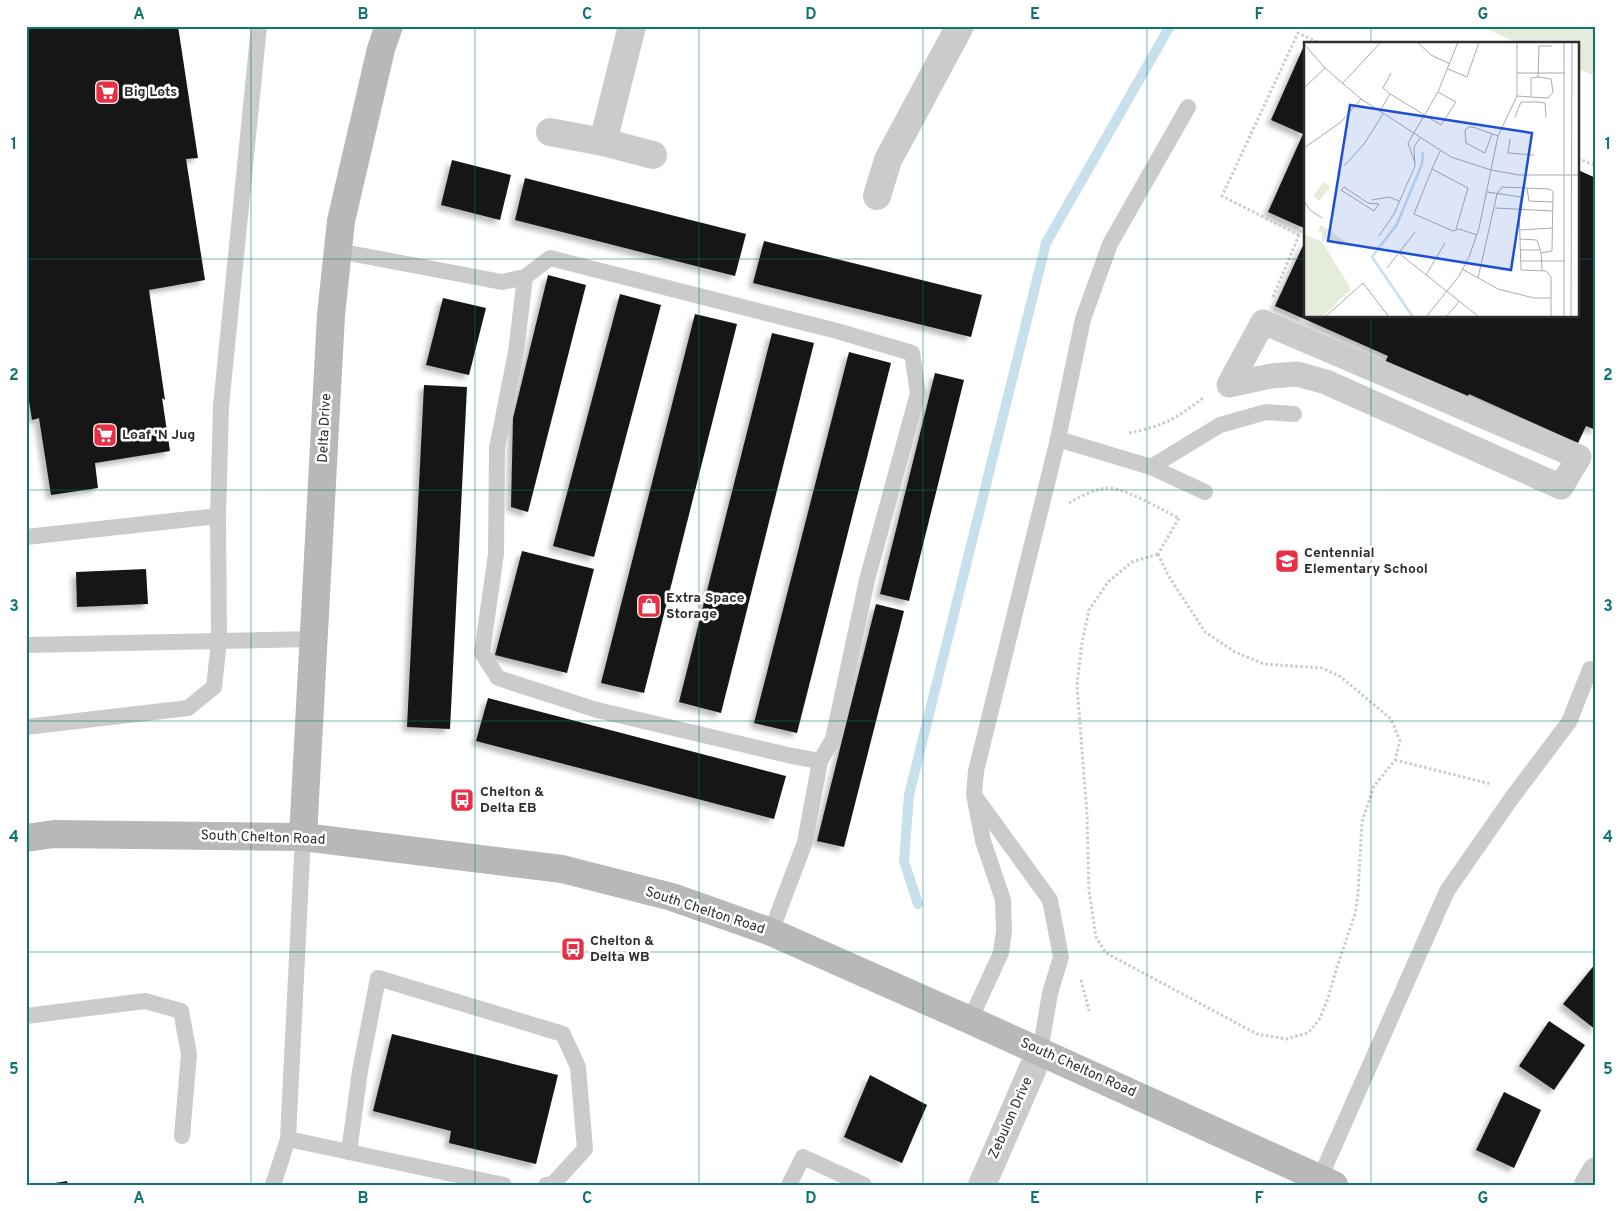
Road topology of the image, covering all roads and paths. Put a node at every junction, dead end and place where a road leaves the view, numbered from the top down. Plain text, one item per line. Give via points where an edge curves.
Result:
1 (259, 26) edge
2 (389, 26) edge
3 (632, 26) edge
4 (960, 26) edge
5 (1318, 42) edge
6 (1188, 107) dead end
7 (550, 132) dead end
8 (603, 142) junction
9 (653, 155) dead end
10 (1580, 159) edge
11 (1596, 166) edge
12 (877, 196) dead end
13 (1302, 228) dead end
14 (1299, 235) junction
15 (338, 251) junction
16 (526, 278) junction
17 (1262, 322) junction
18 (1229, 385) junction
19 (1294, 414) dead end
20 (1058, 439) junction
21 (1082, 446) junction
22 (1150, 467) junction
23 (1205, 492) dead end
24 (1066, 509) dead end
25 (218, 516) junction
26 (26, 537) edge
27 (1158, 554) junction
28 (313, 639) junction
29 (219, 641) junction
30 (26, 645) edge
31 (1590, 668) dead end
32 (26, 727) edge
33 (1395, 760) junction
34 (820, 761) junction
35 (974, 794) junction
36 (1511, 799) junction
37 (303, 837) junction
38 (26, 838) edge
39 (770, 932) junction
40 (1080, 975) dead end
41 (1089, 1011) dead end
42 (26, 1016) edge
43 (970, 1020) junction
44 (1040, 1052) junction
45 (182, 1136) dead end
46 (288, 1139) junction
47 (349, 1152) junction
48 (1596, 1171) edge
49 (1328, 1182) edge
50 (273, 1185) edge
51 (504, 1185) edge
52 (546, 1185) edge
53 (789, 1185) edge
54 (864, 1185) edge
55 (982, 1185) edge
56 (1588, 1185) edge

1 - 25 lane via 221,406
2 - 15 main road, Delta Drive via 344,212
3 - 8 street
4 - 12 street via 888,160
5 - 14 path via 1298,33 1222,196
6 - 20 lane via 1110,244 1083,319
7 - 8 street
8 - 9 street
10 - 11 path
13 - 14 path
14 - 17 path
15 - 16 lane via 502,282
15 - 28 main road, Delta Drive via 331,315
16 - 34 lane via 516,352 497,448 496,554 482,653 498,678 596,710
16 - 34 lane via 550,258 837,331 912,354 918,393 868,580 833,739
17 - 18 street
17 - 18 street via 1579,457 1561,487 1326,382 1297,374
18 - 21 path via 1208,393 1180,416 1153,428
19 - 22 lane via 1266,412 1220,424
20 - 21 lane
20 - 35 lane via 976,771
21 - 22 lane
22 - 23 lane
24 - 27 path via 1069,503 1107,488 1126,492 1178,518
25 - 26 lane
25 - 29 lane
27 - 33 path via 1168,576 1205,632 1236,652 1264,664 1322,668 1341,677 1391,719 1400,740
27 - 33 path via 1132,562 1108,582 1089,610 1082,642 1077,685 1089,890 1096,937 1106,952 1257,1034 1286,1039 1308,1033 1319,1020 1327,1002 1356,914 1362,822 1374,786
28 - 29 lane
28 - 37 main road, Delta Drive
29 - 30 lane
29 - 32 lane via 214,688 188,708
31 - 36 lane via 1569,722
33 - 36 path via 1493,785
34 - 39 lane via 805,842
35 - 43 lane via 983,841 1003,900 1004,931 1001,953
35 - 44 lane via 1050,900 1061,957 1050,993
36 - 49 lane via 1447,891
37 - 38 main road, South Chelton Road via 54,834
37 - 39 main road, South Chelton Road via 562,869 672,897
37 - 46 lane
39 - 43 main road, South Chelton Road
40 - 41 path
42 - 45 lane via 145,1001 181,1011 189,1054
43 - 44 main road, South Chelton Road
44 - 49 main road, South Chelton Road
44 - 55 street, Zebulon Drive
46 - 47 lane
46 - 50 lane
47 - 51 lane
47 - 52 lane via 378,978 563,1034 578,1067 585,1149 553,1184
48 - 56 street
53 - 54 lane via 803,1157

